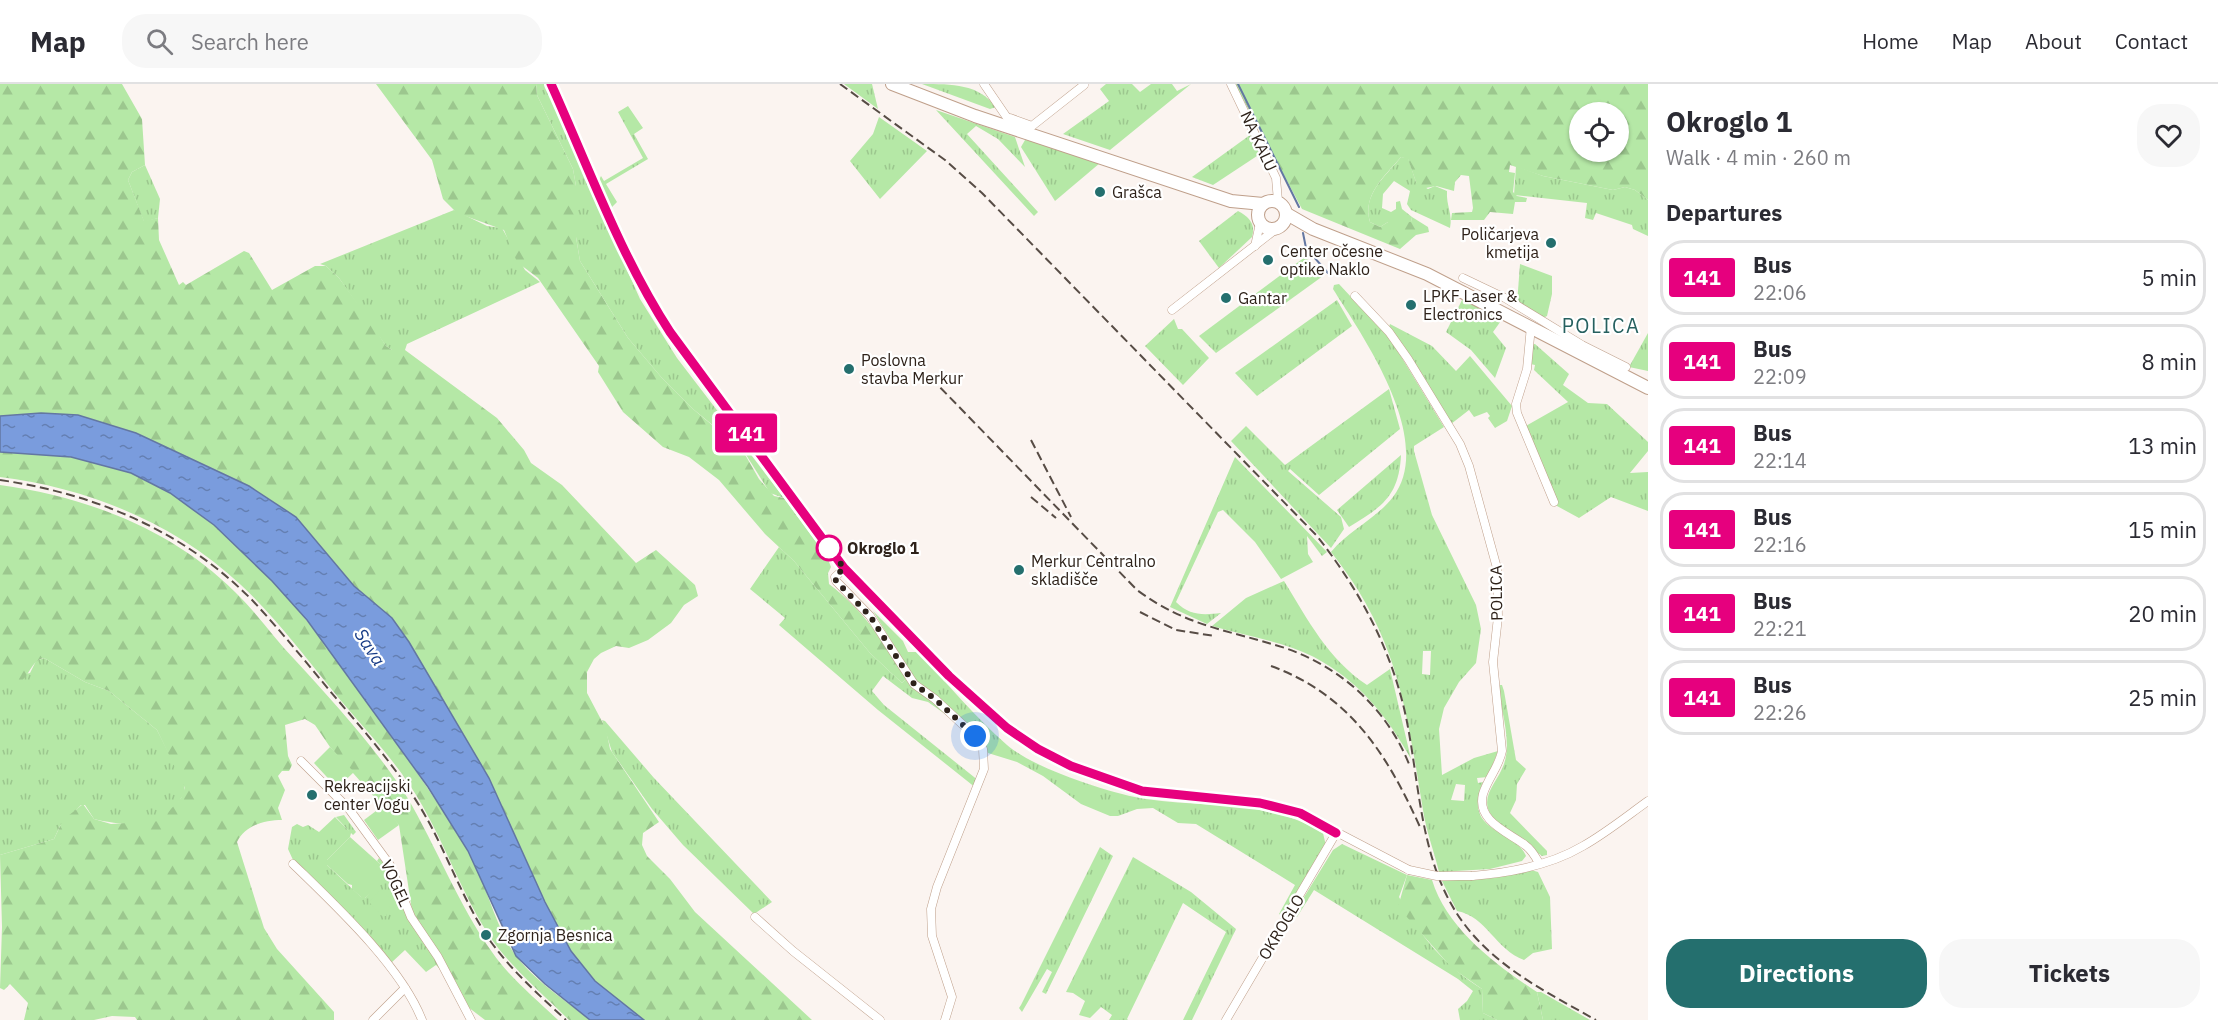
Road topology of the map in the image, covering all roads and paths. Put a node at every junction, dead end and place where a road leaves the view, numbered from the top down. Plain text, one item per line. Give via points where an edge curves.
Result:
1 (551, 84) edge
2 (892, 84) edge
3 (984, 84) edge
4 (1231, 84) edge
5 (1084, 85) edge
6 (1011, 123) junction
7 (1231, 201) junction
8 (1278, 201) junction
9 (1263, 204) junction
10 (1259, 221) junction
11 (1282, 222) junction
12 (1255, 246) junction
13 (1463, 278) dead end
14 (1355, 296) dead end
15 (1172, 310) dead end
16 (1531, 326) junction
17 (1614, 366) junction
18 (1626, 367) dead end
19 (1648, 388) edge
20 (1554, 502) dead end
21 (844, 568) junction
22 (301, 761) dead end
23 (1648, 801) edge
24 (1336, 833) junction
25 (1539, 863) junction
26 (293, 864) dead end
27 (755, 917) dead end
28 (405, 988) junction
29 (373, 1020) edge
30 (422, 1020) edge
31 (471, 1020) edge
32 (880, 1020) edge
33 (945, 1020) edge
34 (1226, 1020) edge

1 - 21 street via 619,240 652,304
2 - 6 main road via 933,101
3 - 6 street
4 - 8 street, NA KALU via 1276,178
5 - 6 street via 1032,126
6 - 7 main road
7 - 9 main road
7 - 10 main road
8 - 9 main road
8 - 11 main road via 1284,206
9 - 10 main road via 1258,210
10 - 11 main road via 1266,228
10 - 12 street
11 - 12 street
11 - 16 main road via 1313,229 1427,274
12 - 15 street
13 - 17 street via 1505,298
14 - 25 street, POLICA via 1408,358 1469,466 1498,579 1493,662 1502,751 1483,796 1483,808 1493,824 1524,844
16 - 17 main road
16 - 20 street via 1517,413
17 - 18 street
17 - 19 main road
21 - 24 street via 986,711 1038,749 1071,766 1142,791 1260,803 1300,813
21 - 33 street via 836,581 870,616 914,684 967,727 982,749 984,769 931,909 932,936 952,997
22 - 31 street, VOGEL via 350,809 387,860 411,917 438,957
23 - 25 street via 1584,846
24 - 25 street, bridge via 1409,870 1437,876 1472,876
24 - 34 street, OKROGLO
26 - 28 street via 385,960
27 - 32 street
28 - 29 street
28 - 30 street

